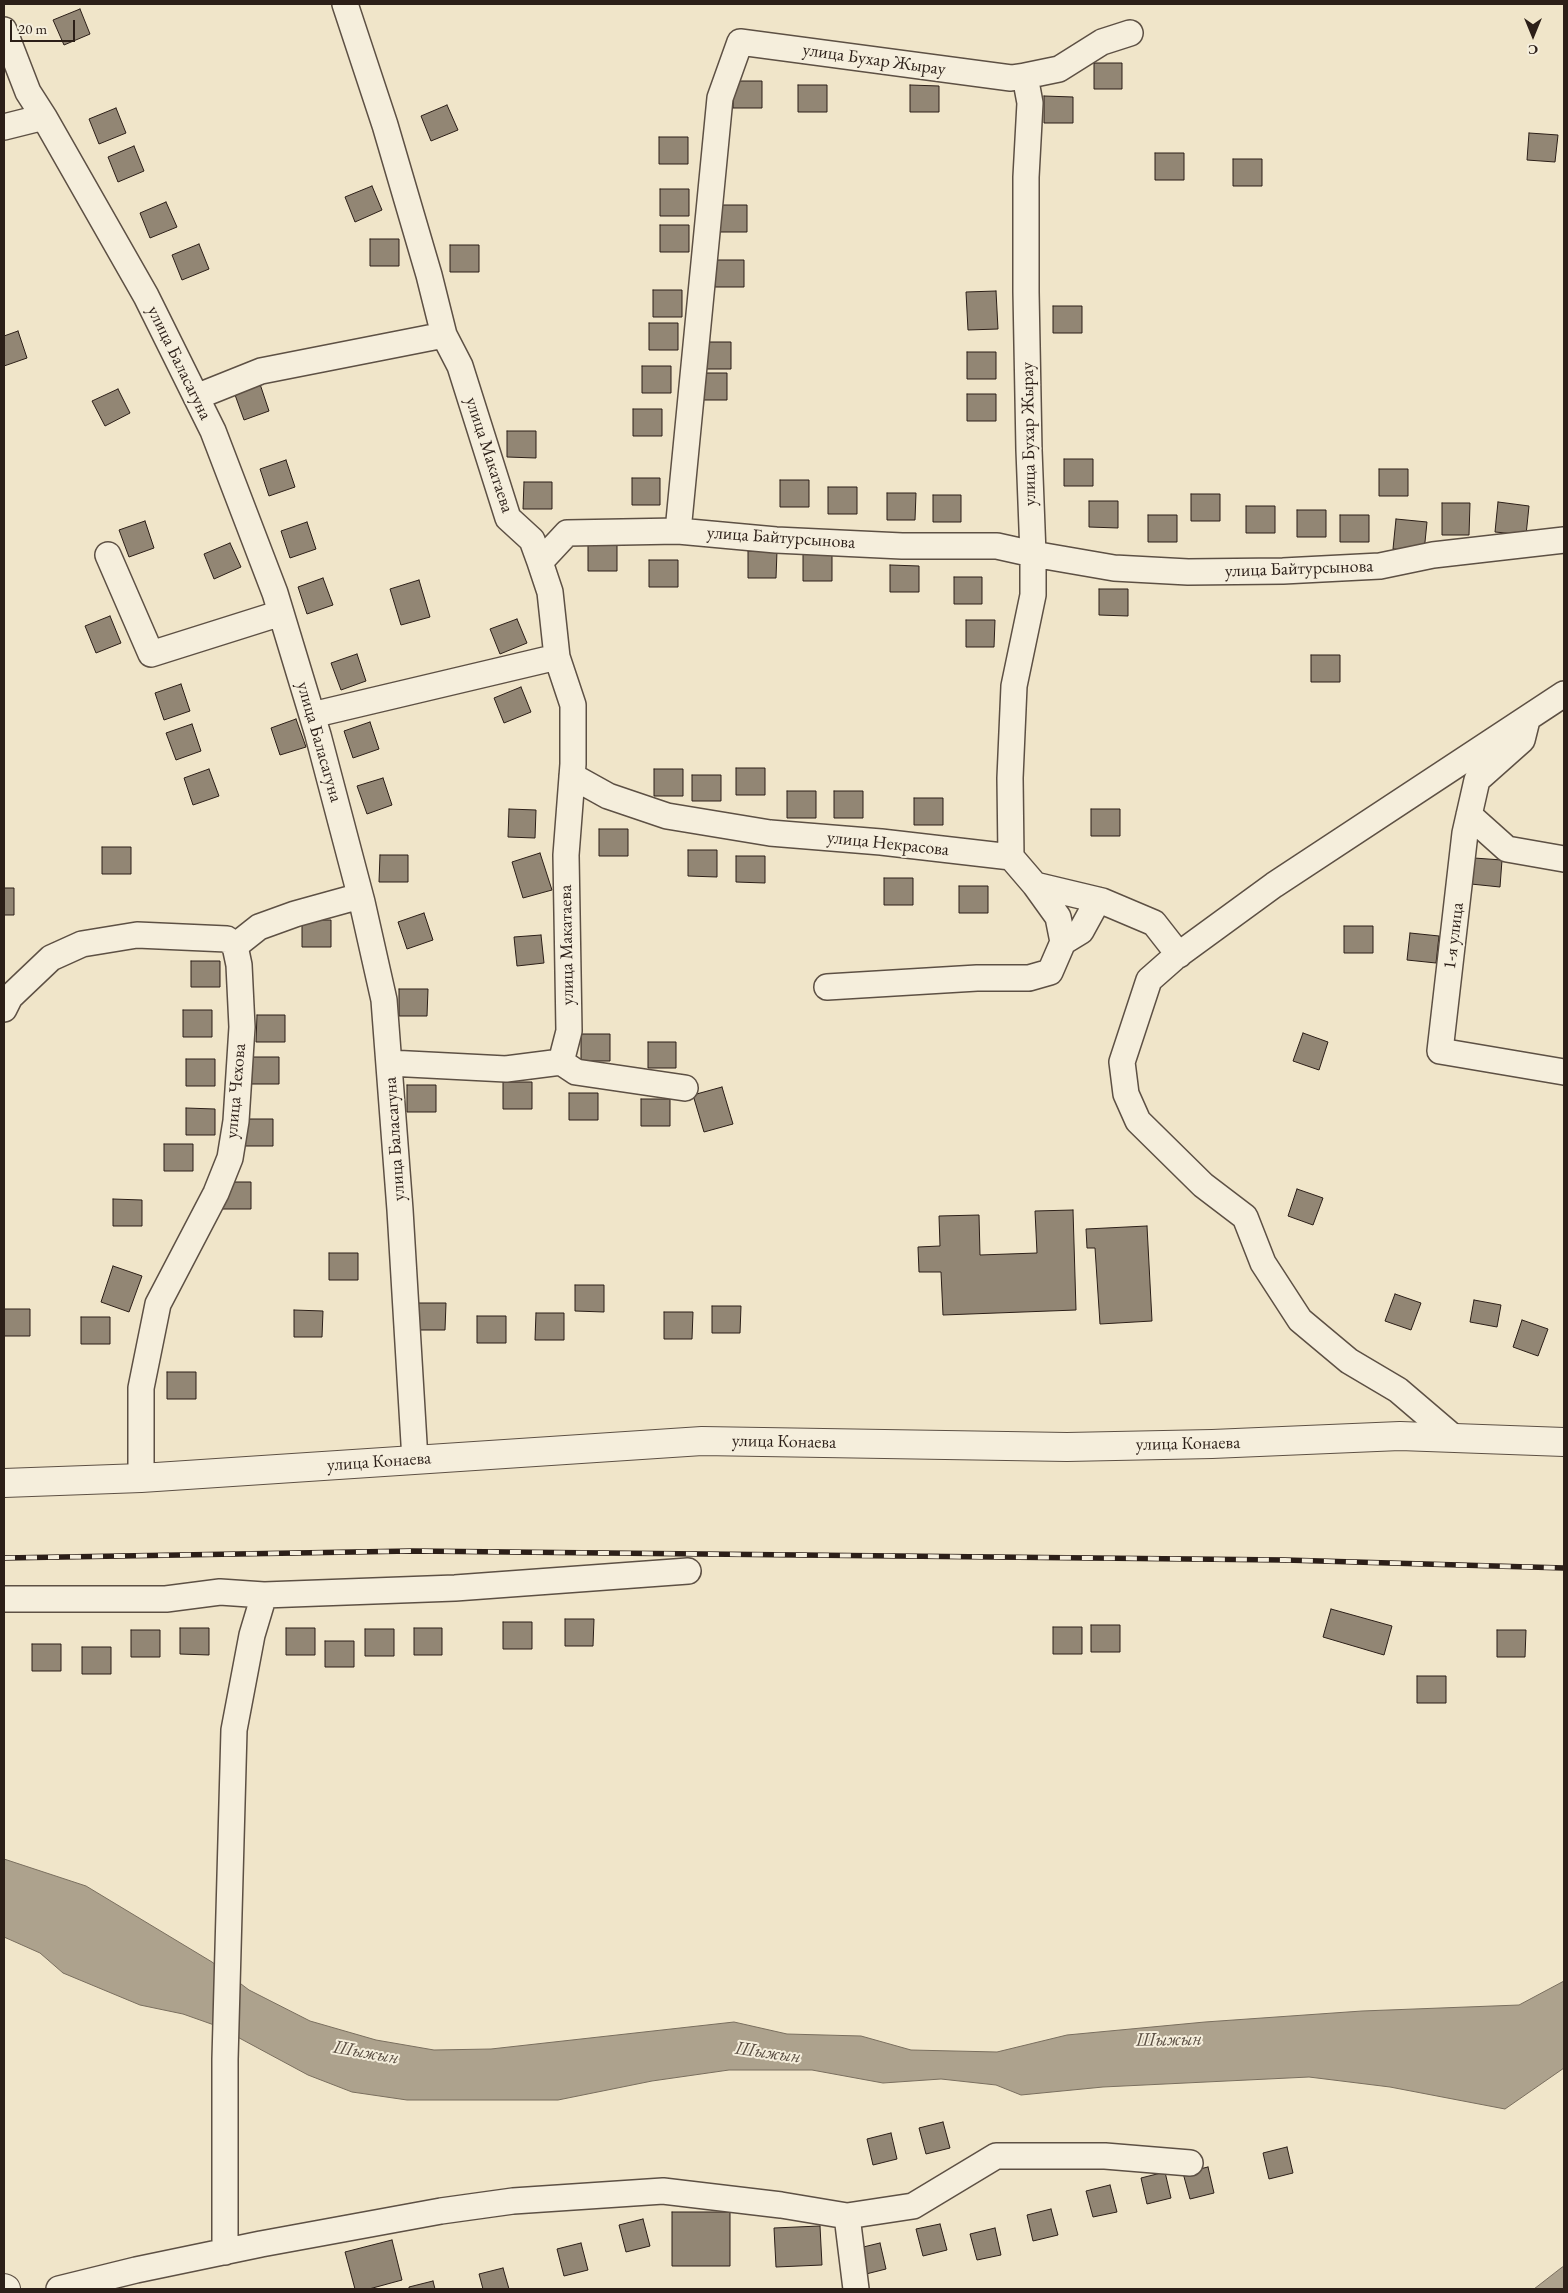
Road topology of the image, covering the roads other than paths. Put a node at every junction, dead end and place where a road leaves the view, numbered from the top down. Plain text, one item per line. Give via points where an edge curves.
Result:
1 (345, 4) edge
2 (4, 30) edge
3 (1130, 32) dead end
4 (1025, 76) junction
5 (44, 118) junction
6 (4, 126) edge
7 (444, 335) junction
8 (196, 397) junction
9 (678, 531) junction
10 (1564, 540) edge
11 (1033, 554) junction
12 (108, 555) dead end
13 (540, 562) junction
14 (281, 613) junction
15 (557, 657) junction
16 (1564, 694) edge
17 (312, 715) junction
18 (1527, 718) junction
19 (572, 776) junction
20 (1469, 815) junction
21 (1011, 857) junction
22 (1564, 859) edge
23 (1035, 885) junction
24 (360, 896) junction
25 (1098, 900) junction
26 (1063, 942) junction
27 (235, 946) junction
28 (1179, 955) junction
29 (827, 987) dead end
30 (6, 996) edge
31 (561, 1062) junction
32 (389, 1063) junction
33 (1564, 1072) edge
34 (685, 1088) dead end
35 (1453, 1437) junction
36 (1564, 1442) edge
37 (415, 1460) junction
38 (141, 1478) junction
39 (4, 1484) edge
40 (688, 1571) dead end
41 (264, 1595) junction
42 (4, 1599) edge
43 (1190, 2163) dead end
44 (847, 2216) junction
45 (225, 2252) junction
46 (59, 2289) edge
47 (856, 2289) edge

1 - 7 street, улица Макатаева via 391,144
2 - 5 street, улица Баласагуна via 28,92
3 - 4 street via 1102,42 1059,69
4 - 9 street, улица Бухар Жырау via 1011,78 740,42 720,98
4 - 11 street, улица Бухар Жырау via 1030,103 1026,292
5 - 6 street
5 - 8 street, улица Баласагуна via 146,296
7 - 8 street via 261,370
7 - 13 street, улица Макатаева via 460,366 508,518 532,540
8 - 14 street, улица Баласагуна via 213,431
9 - 11 street, улица Байтурсынова via 902,546 997,546
9 - 13 street, улица Байтурсынова via 567,533
10 - 11 street, улица Байтурсынова via 1433,555 1380,566 1283,571 1188,572 1114,568
11 - 21 street via 1033,595 1014,686
12 - 14 street via 151,654
13 - 15 street, улица Макатаева via 550,592
14 - 17 street, улица Баласагуна
15 - 17 street
15 - 19 street, улица Макатаева via 573,705
16 - 18 street
17 - 24 street, улица Баласагуна
18 - 20 street, 1-я улица via 1522,740 1477,780
18 - 28 street via 1274,885
19 - 21 street, улица Некрасова via 608,796 666,816 770,833
19 - 31 street, улица Макатаева via 566,855 570,1031
20 - 22 street via 1507,849
20 - 33 street, 1-я улица via 1440,1051
21 - 23 street
23 - 25 street
23 - 26 street via 1058,917
24 - 27 street via 259,927
24 - 32 street, улица Баласагуна via 384,1000
25 - 26 street via 1081,931
25 - 28 street via 1154,923
26 - 29 street via 1050,972 1029,978
27 - 30 street via 227,939 137,935 82,944 50,958
27 - 38 street, улица Чехова via 240,965 242,1027 236,1121 230,1158 216,1193 158,1304 141,1388
28 - 35 street via 1149,980 1122,1062 1126,1094 1138,1121 1203,1185 1245,1217 1263,1262 1300,1320 1349,1361 1398,1390
31 - 32 street via 506,1069
31 - 34 street via 576,1072
32 - 37 street, улица Баласагуна
35 - 36 street, улица Конаева
35 - 37 street, улица Конаева via 1067,1447 702,1441
37 - 38 street, улица Конаева
38 - 39 street, улица Конаева
40 - 41 street via 455,1588
41 - 42 street via 220,1592 166,1599
41 - 45 street via 252,1635 234,1730 225,2059
43 - 44 street via 1105,2156 996,2156 913,2206
44 - 45 street via 663,2191 513,2201 441,2211
44 - 47 street
45 - 46 street

